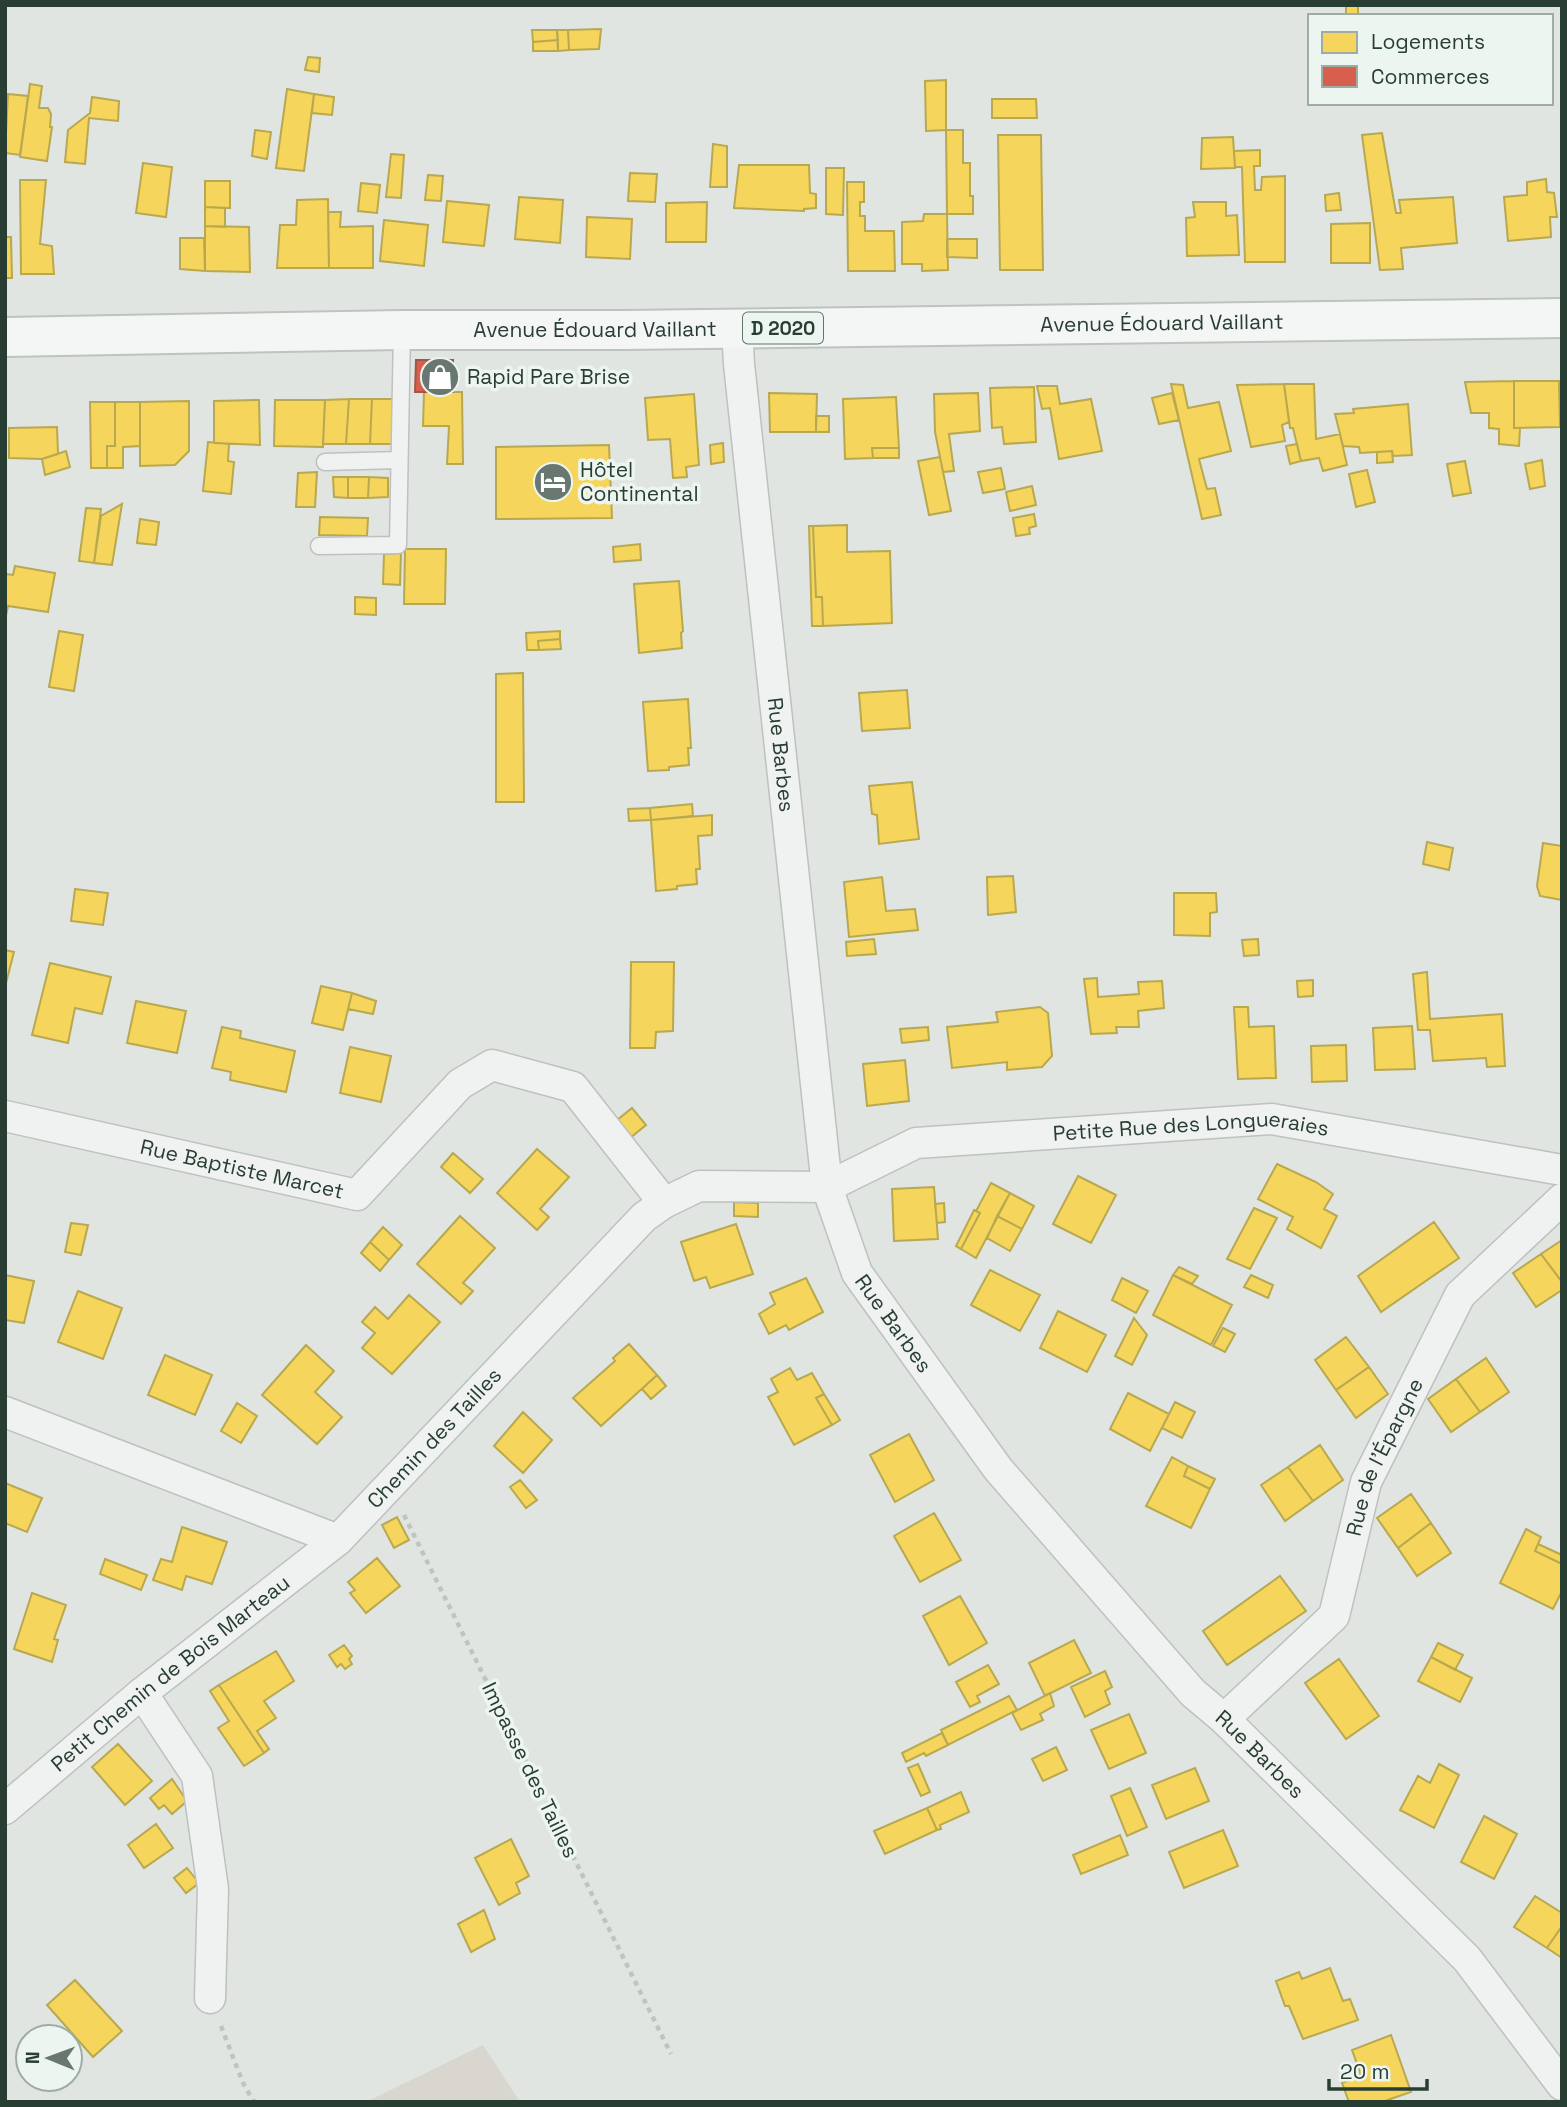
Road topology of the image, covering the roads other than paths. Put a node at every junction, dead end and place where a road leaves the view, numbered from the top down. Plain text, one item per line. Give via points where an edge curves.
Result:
1 (1562, 318) edge
2 (737, 328) junction
3 (402, 330) junction
4 (5, 337) edge
5 (399, 460) junction
6 (325, 462) dead end
7 (319, 546) dead end
8 (5, 1116) edge
9 (1562, 1170) edge
10 (827, 1187) junction
11 (1562, 1199) edge
12 (664, 1203) junction
13 (5, 1412) edge
14 (338, 1541) junction
15 (142, 1693) junction
16 (1224, 1719) junction
17 (5, 1809) edge
18 (210, 1998) road end
19 (1562, 2085) edge

1 - 2 main road, Avenue Édouard Vaillant / D 2020
2 - 3 main road, Avenue Édouard Vaillant / D 2020
2 - 10 street, Rue Barbes
3 - 4 main road, Avenue Édouard Vaillant / D 2020
3 - 5 lane
5 - 6 lane
5 - 7 lane via 398,545
8 - 12 street, Rue Baptiste Marcet via 357,1195 460,1084 492,1065 573,1087
9 - 10 street, Petite Rue des Longueraies via 1272,1119 916,1143
10 - 12 street, Chemin des Tailles via 699,1186
10 - 16 street, Rue Barbes via 857,1273 998,1469 1193,1693
11 - 16 street, Rue de l'Épargne via 1460,1295 1366,1482 1334,1616
12 - 14 street, Chemin des Tailles via 644,1217
13 - 14 street
14 - 15 street, Petit Chemin de Bois Marteau
15 - 17 street, Petit Chemin de Bois Marteau
15 - 18 street via 197,1776 213,1889
16 - 19 street, Rue Barbes via 1467,1959

